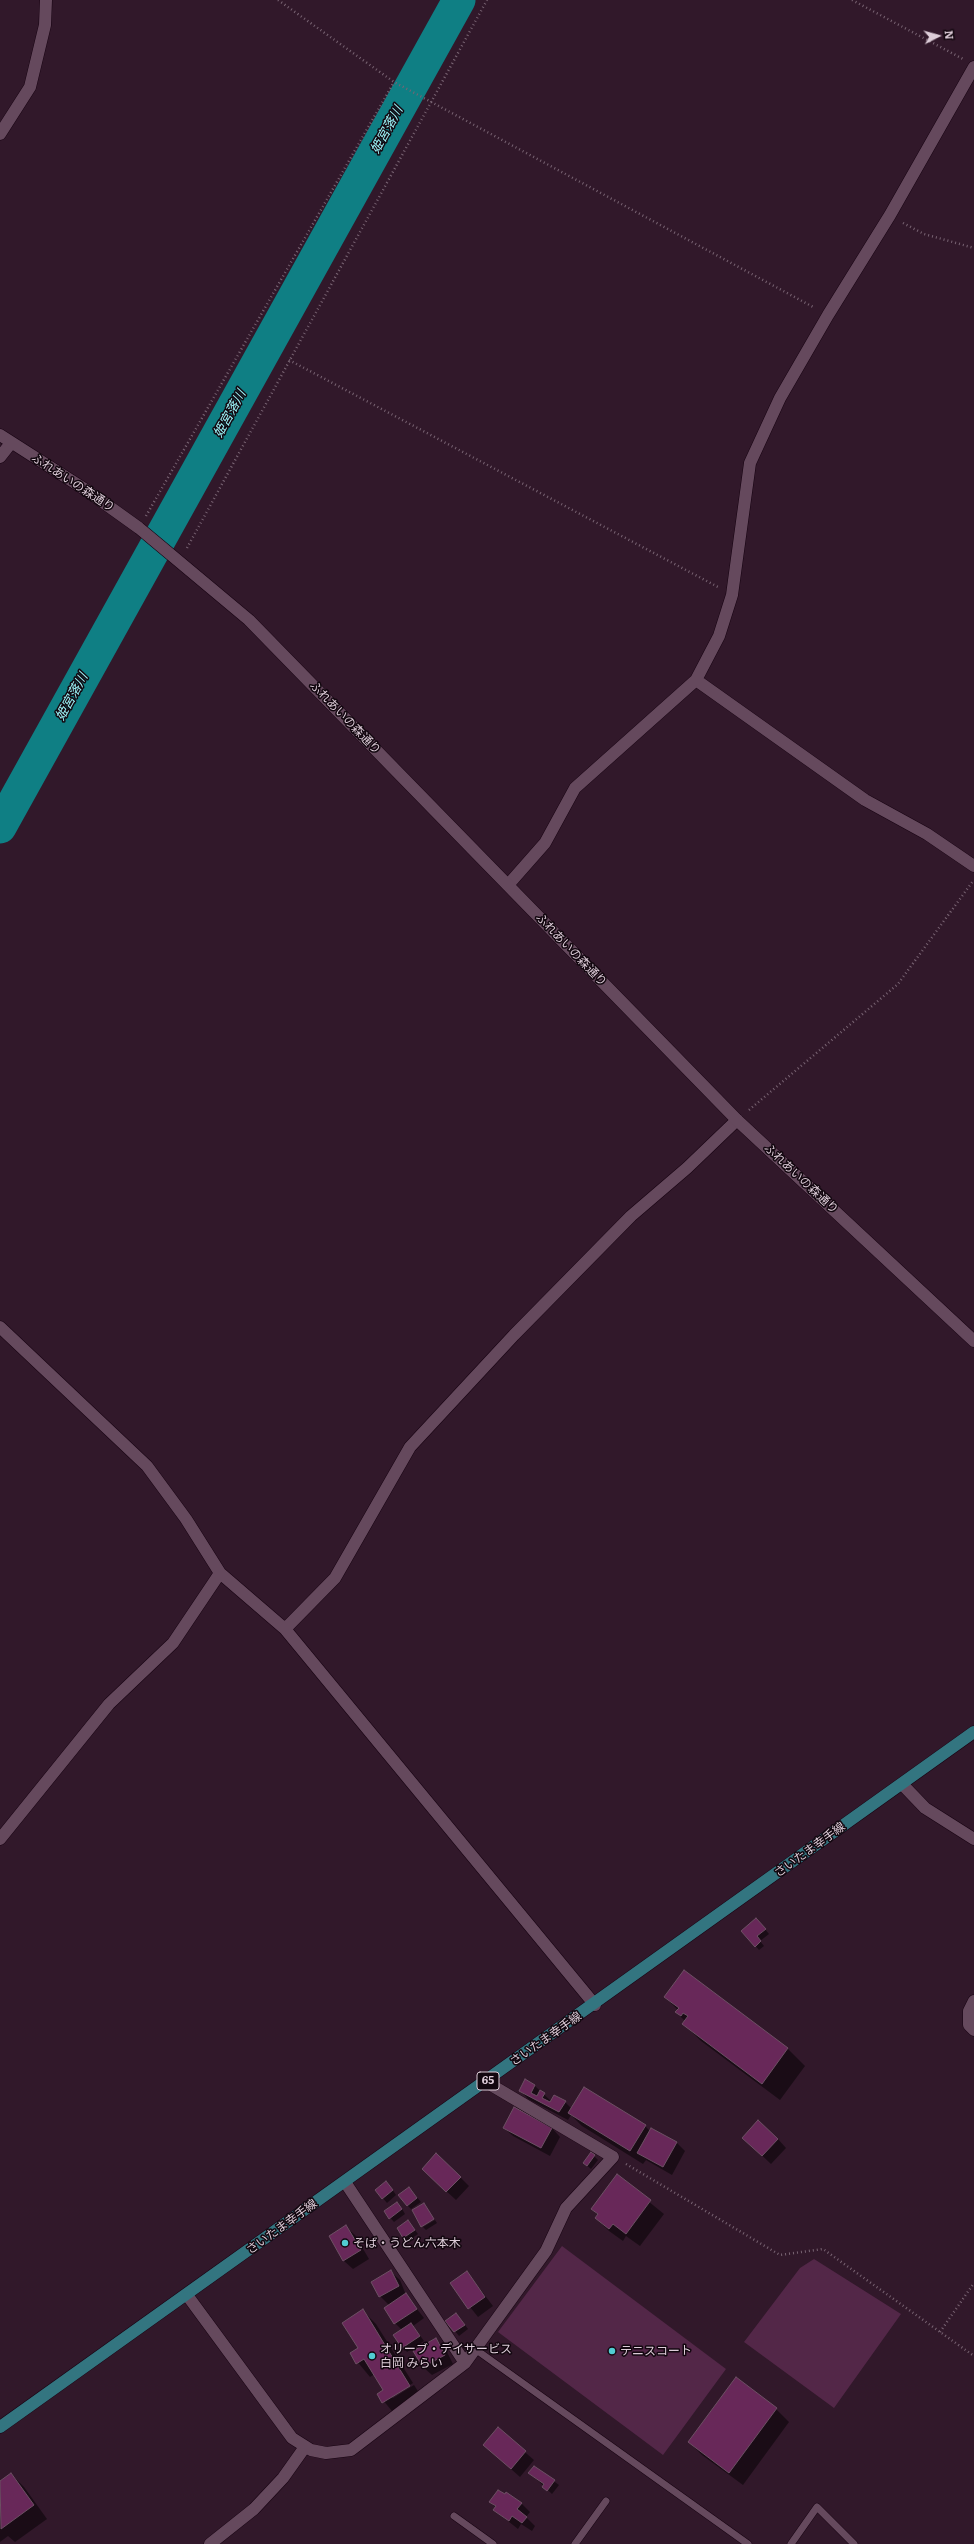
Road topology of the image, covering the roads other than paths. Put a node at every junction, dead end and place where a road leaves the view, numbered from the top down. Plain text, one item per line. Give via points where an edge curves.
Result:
1 (46, 0) edge
2 (971, 64) edge
3 (0, 134) edge
4 (0, 435) edge
5 (11, 443) junction
6 (0, 457) edge
7 (696, 680) junction
8 (974, 866) edge
9 (508, 885) junction
10 (737, 1120) junction
11 (0, 1328) edge
12 (974, 1341) edge
13 (220, 1573) junction
14 (285, 1629) junction
15 (974, 1732) edge
16 (902, 1784) junction
17 (974, 1839) edge
18 (0, 1840) edge
19 (974, 2001) edge
20 (595, 2005) junction
21 (974, 2030) edge
22 (486, 2082) junction
23 (346, 2182) junction
24 (186, 2295) junction
25 (475, 2349) junction
26 (465, 2363) junction
27 (0, 2427) edge
28 (305, 2447) junction
29 (606, 2501) dead end
30 (454, 2516) dead end
31 (210, 2544) edge
32 (493, 2544) edge
33 (576, 2544) edge
34 (748, 2544) edge
35 (791, 2544) edge
36 (854, 2544) edge

1 - 3 street via 45,25 30,87
2 - 7 street via 890,215 780,398 750,463 732,595 719,636
4 - 5 street, ふれあいの森通り
5 - 6 street
5 - 9 street, ふれあいの森通り via 86,490 142,531 249,620
7 - 8 street via 864,800 927,834
7 - 9 street via 575,788 545,843
9 - 10 street, ふれあいの森通り
10 - 12 street, ふれあいの森通り
10 - 14 street via 687,1168 631,1216 514,1335 410,1447 335,1578
11 - 13 street via 147,1466 186,1519
13 - 14 street
13 - 18 street via 172,1643 109,1704
14 - 20 street
15 - 16 main road, さいたま幸手線 / 65
16 - 17 street via 926,1808
16 - 20 main road, さいたま幸手線 / 65
19 - 21 street via 969,2010 969,2025
20 - 22 main road, さいたま幸手線 / 65
22 - 23 main road, さいたま幸手線 / 65
22 - 25 street via 613,2156 566,2208 546,2251
23 - 24 main road, さいたま幸手線 / 65
23 - 26 street
24 - 27 main road, さいたま幸手線 / 65
24 - 28 street via 292,2438
25 - 26 street
25 - 34 lane
26 - 28 street via 351,2450 326,2453
28 - 31 street via 283,2478 254,2509
29 - 33 lane
30 - 32 lane
35 - 36 lane via 817,2507

